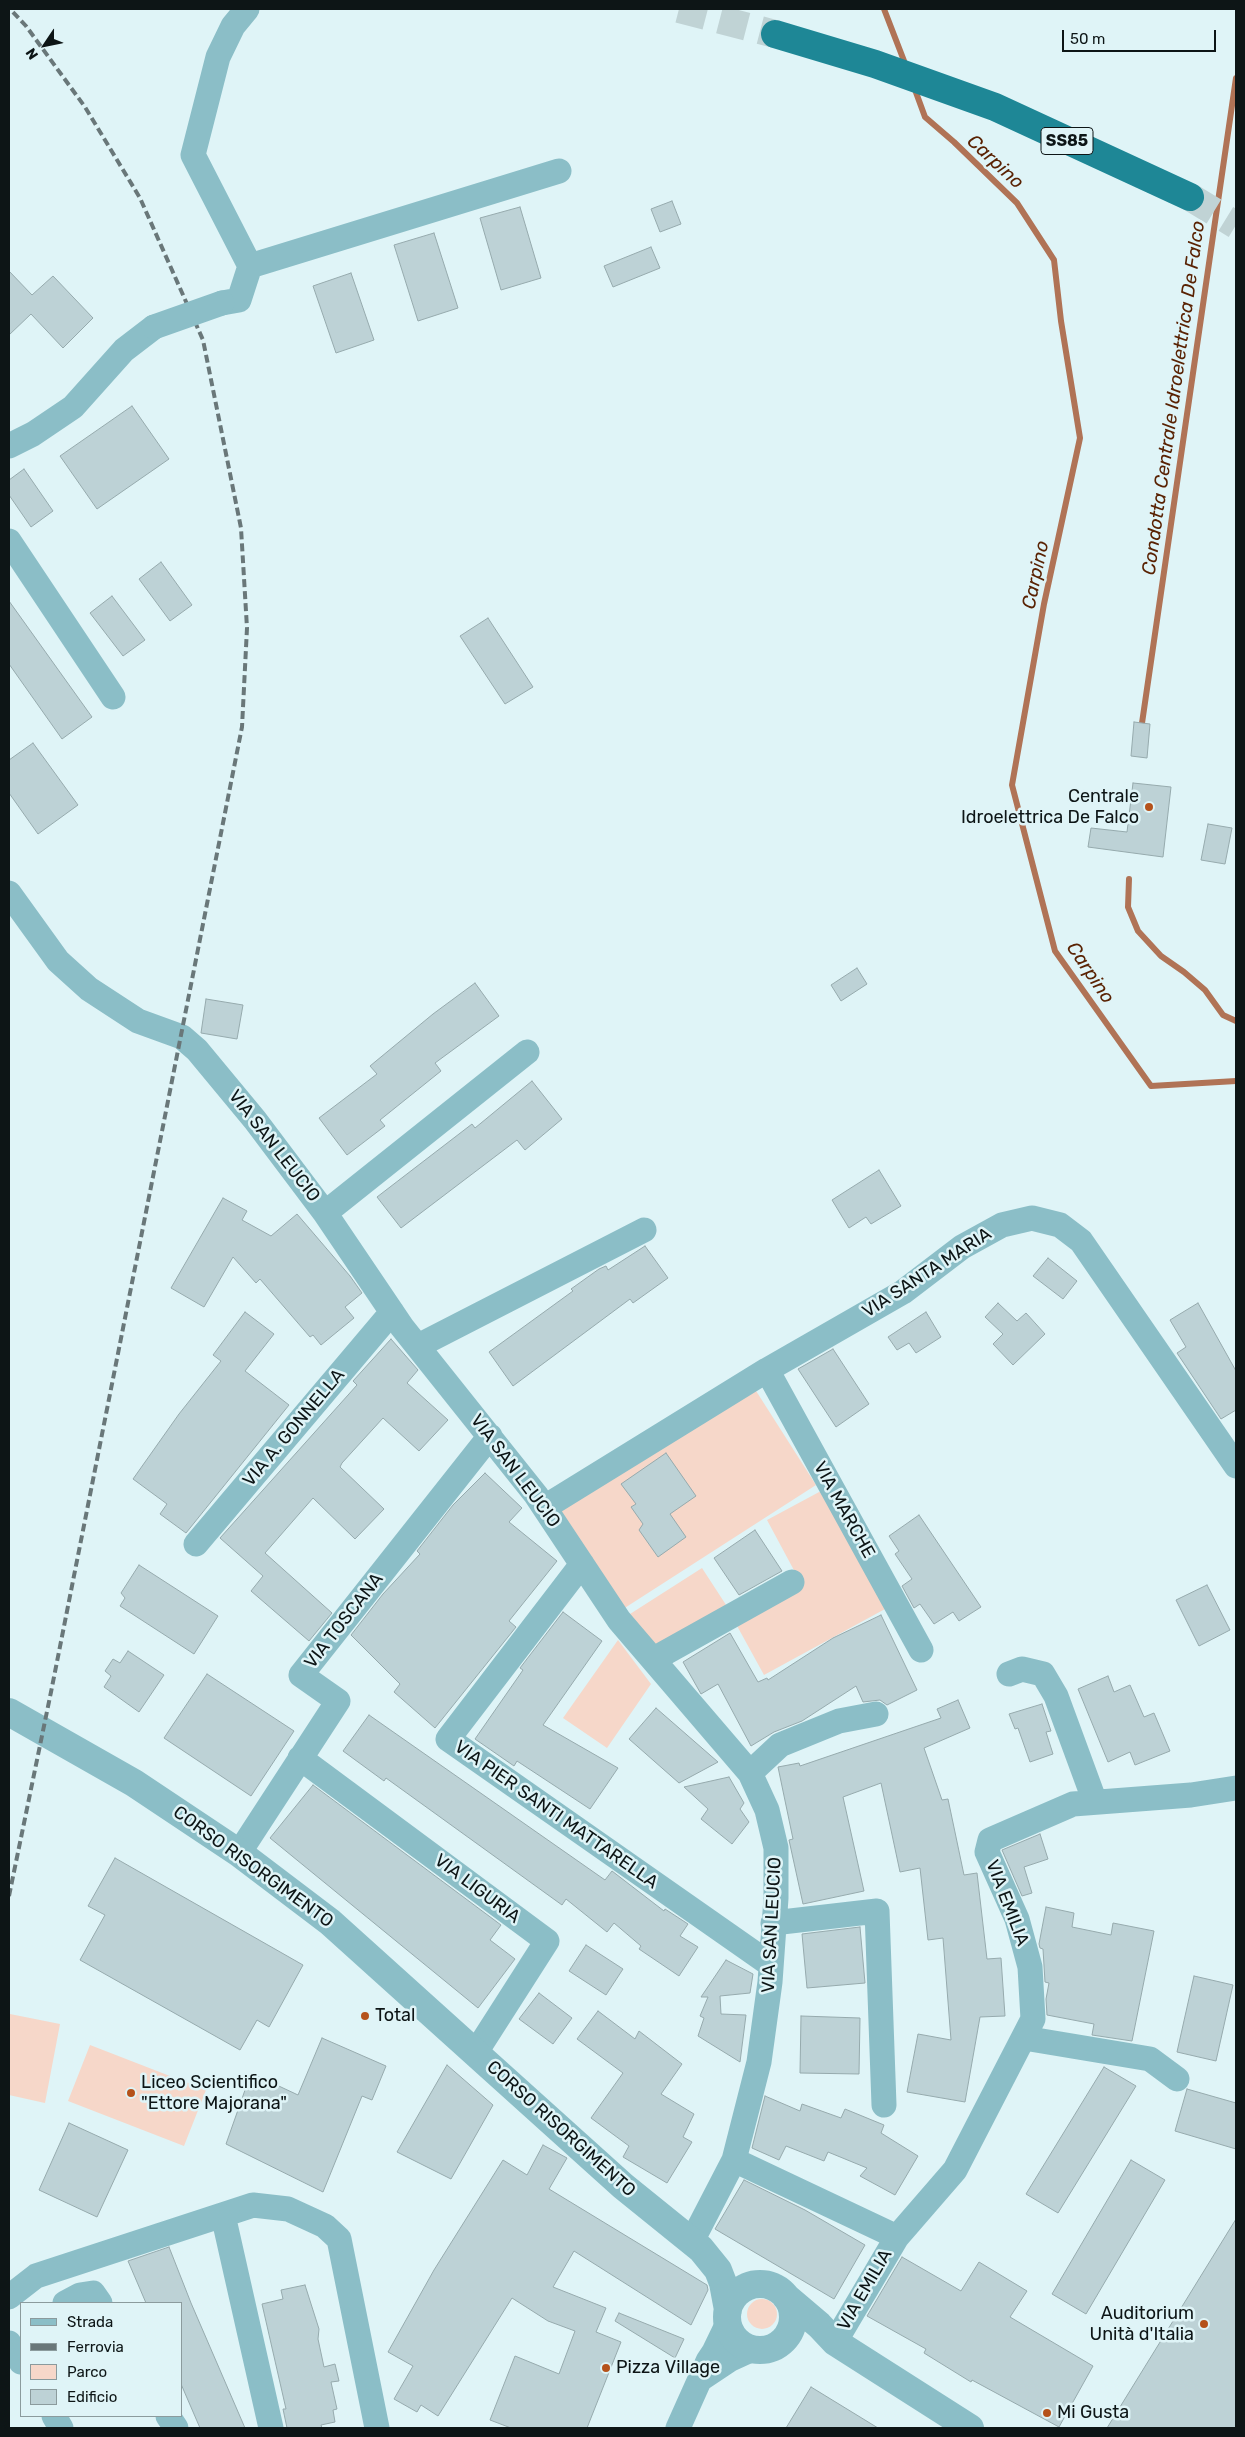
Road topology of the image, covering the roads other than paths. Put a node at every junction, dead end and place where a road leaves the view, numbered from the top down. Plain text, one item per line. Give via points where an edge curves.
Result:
1 (247, 9) edge
2 (775, 34) tunnel mouth
3 (558, 171) dead end
4 (1190, 197) tunnel mouth
5 (250, 266) junction
6 (9, 446) edge
7 (9, 541) edge
8 (113, 697) dead end
9 (9, 893) edge
10 (527, 1052) dead end
11 (325, 1213) junction
12 (644, 1230) dead end
13 (392, 1312) junction
14 (418, 1346) junction
15 (767, 1370) junction
16 (490, 1436) junction
17 (1236, 1466) edge
18 (545, 1507) junction
19 (196, 1544) dead end
20 (582, 1564) junction
21 (792, 1582) dead end
22 (920, 1650) dead end
23 (654, 1659) junction
24 (1009, 1674) dead end
25 (9, 1712) edge
26 (876, 1714) dead end
27 (300, 1758) junction
28 (750, 1772) junction
29 (1236, 1788) edge
30 (1095, 1802) junction
31 (238, 1853) junction
32 (773, 1922) junction
33 (771, 1965) junction
34 (1024, 2038) junction
35 (476, 2052) junction
36 (1177, 2079) dead end
37 (884, 2105) dead end
38 (734, 2160) junction
39 (223, 2215) junction
40 (897, 2237) junction
41 (697, 2245) junction
42 (759, 2284) junction
43 (9, 2297) edge
44 (786, 2297) junction
45 (67, 2302) edge
46 (99, 2302) edge
47 (728, 2317) junction
48 (835, 2342) junction
49 (9, 2343) edge
50 (766, 2347) junction
51 (20, 2360) edge
52 (702, 2378) junction
53 (55, 2417) edge
54 (169, 2417) edge
55 (61, 2428) edge
56 (176, 2428) edge
57 (271, 2428) edge
58 (377, 2428) edge
59 (678, 2428) edge
60 (970, 2428) edge

1 - 5 street via 218,57 193,155
2 - 4 highway, SS85 via 875,64 995,107
3 - 5 street
5 - 6 street, bridge via 239,300 154,327 124,350 73,407
7 - 8 street
9 - 11 street, VIA SAN LEUCIO via 58,961 89,989 138,1021 182,1036 197,1050
10 - 11 street
11 - 13 street, VIA SAN LEUCIO
12 - 14 street
13 - 14 street, VIA SAN LEUCIO
13 - 19 street, VIA A. GONNELLA
14 - 16 street, VIA SAN LEUCIO
15 - 17 street, VIA SANTA MARIA via 903,1292 962,1247 1002,1225 1032,1218 1060,1225 1081,1241
15 - 18 street, VIA SANTA MARIA
15 - 22 street, VIA MARCHE
16 - 18 street, VIA SAN LEUCIO
16 - 27 street, VIA TOSCANA via 301,1675 338,1701
18 - 20 street, VIA SAN LEUCIO
20 - 23 street, VIA SAN LEUCIO via 619,1620
20 - 33 street, VIA PIER SANTI MATTARELLA via 448,1739
21 - 23 street
23 - 28 street, VIA SAN LEUCIO
24 - 30 street via 1022,1669 1043,1674 1056,1696
25 - 31 street, CORSO RISORGIMENTO via 134,1783
26 - 28 street via 839,1721 780,1744
27 - 31 street, VIA TOSCANA
27 - 35 street, VIA LIGURIA via 547,1941
28 - 32 street, VIA SAN LEUCIO via 766,1810 776,1848
29 - 30 street, VIA EMILIA
30 - 34 street, VIA EMILIA via 1073,1804 990,1840 987,1852 1017,1919 1030,1968 1033,2019
31 - 35 street, CORSO RISORGIMENTO via 330,1922
32 - 33 street, VIA SAN LEUCIO
32 - 37 street via 876,1911
33 - 38 street, VIA SAN LEUCIO via 760,2062
34 - 36 street via 1150,2059
34 - 40 street, VIA EMILIA via 955,2170
35 - 41 street, CORSO RISORGIMENTO via 623,2186
38 - 40 street
38 - 41 street, VIA SAN LEUCIO
39 - 43 street via 36,2276
39 - 57 street
39 - 58 street via 253,2205 288,2209 325,2226 339,2239
40 - 48 street, VIA EMILIA
41 - 42 street, CORSO RISORGIMENTO
41 - 47 street, CORSO RISORGIMENTO via 718,2270
42 - 44 street via 778,2289
42 - 47 street via 738,2292 732,2300
44 - 48 street
44 - 50 street via 791,2306 792,2322 786,2337
45 - 46 street via 93,2293
47 - 50 street via 737,2340
47 - 52 street
48 - 50 street via 793,2341
48 - 60 street
49 - 51 street
50 - 52 street via 729,2360
52 - 59 street
53 - 55 street
54 - 56 street

